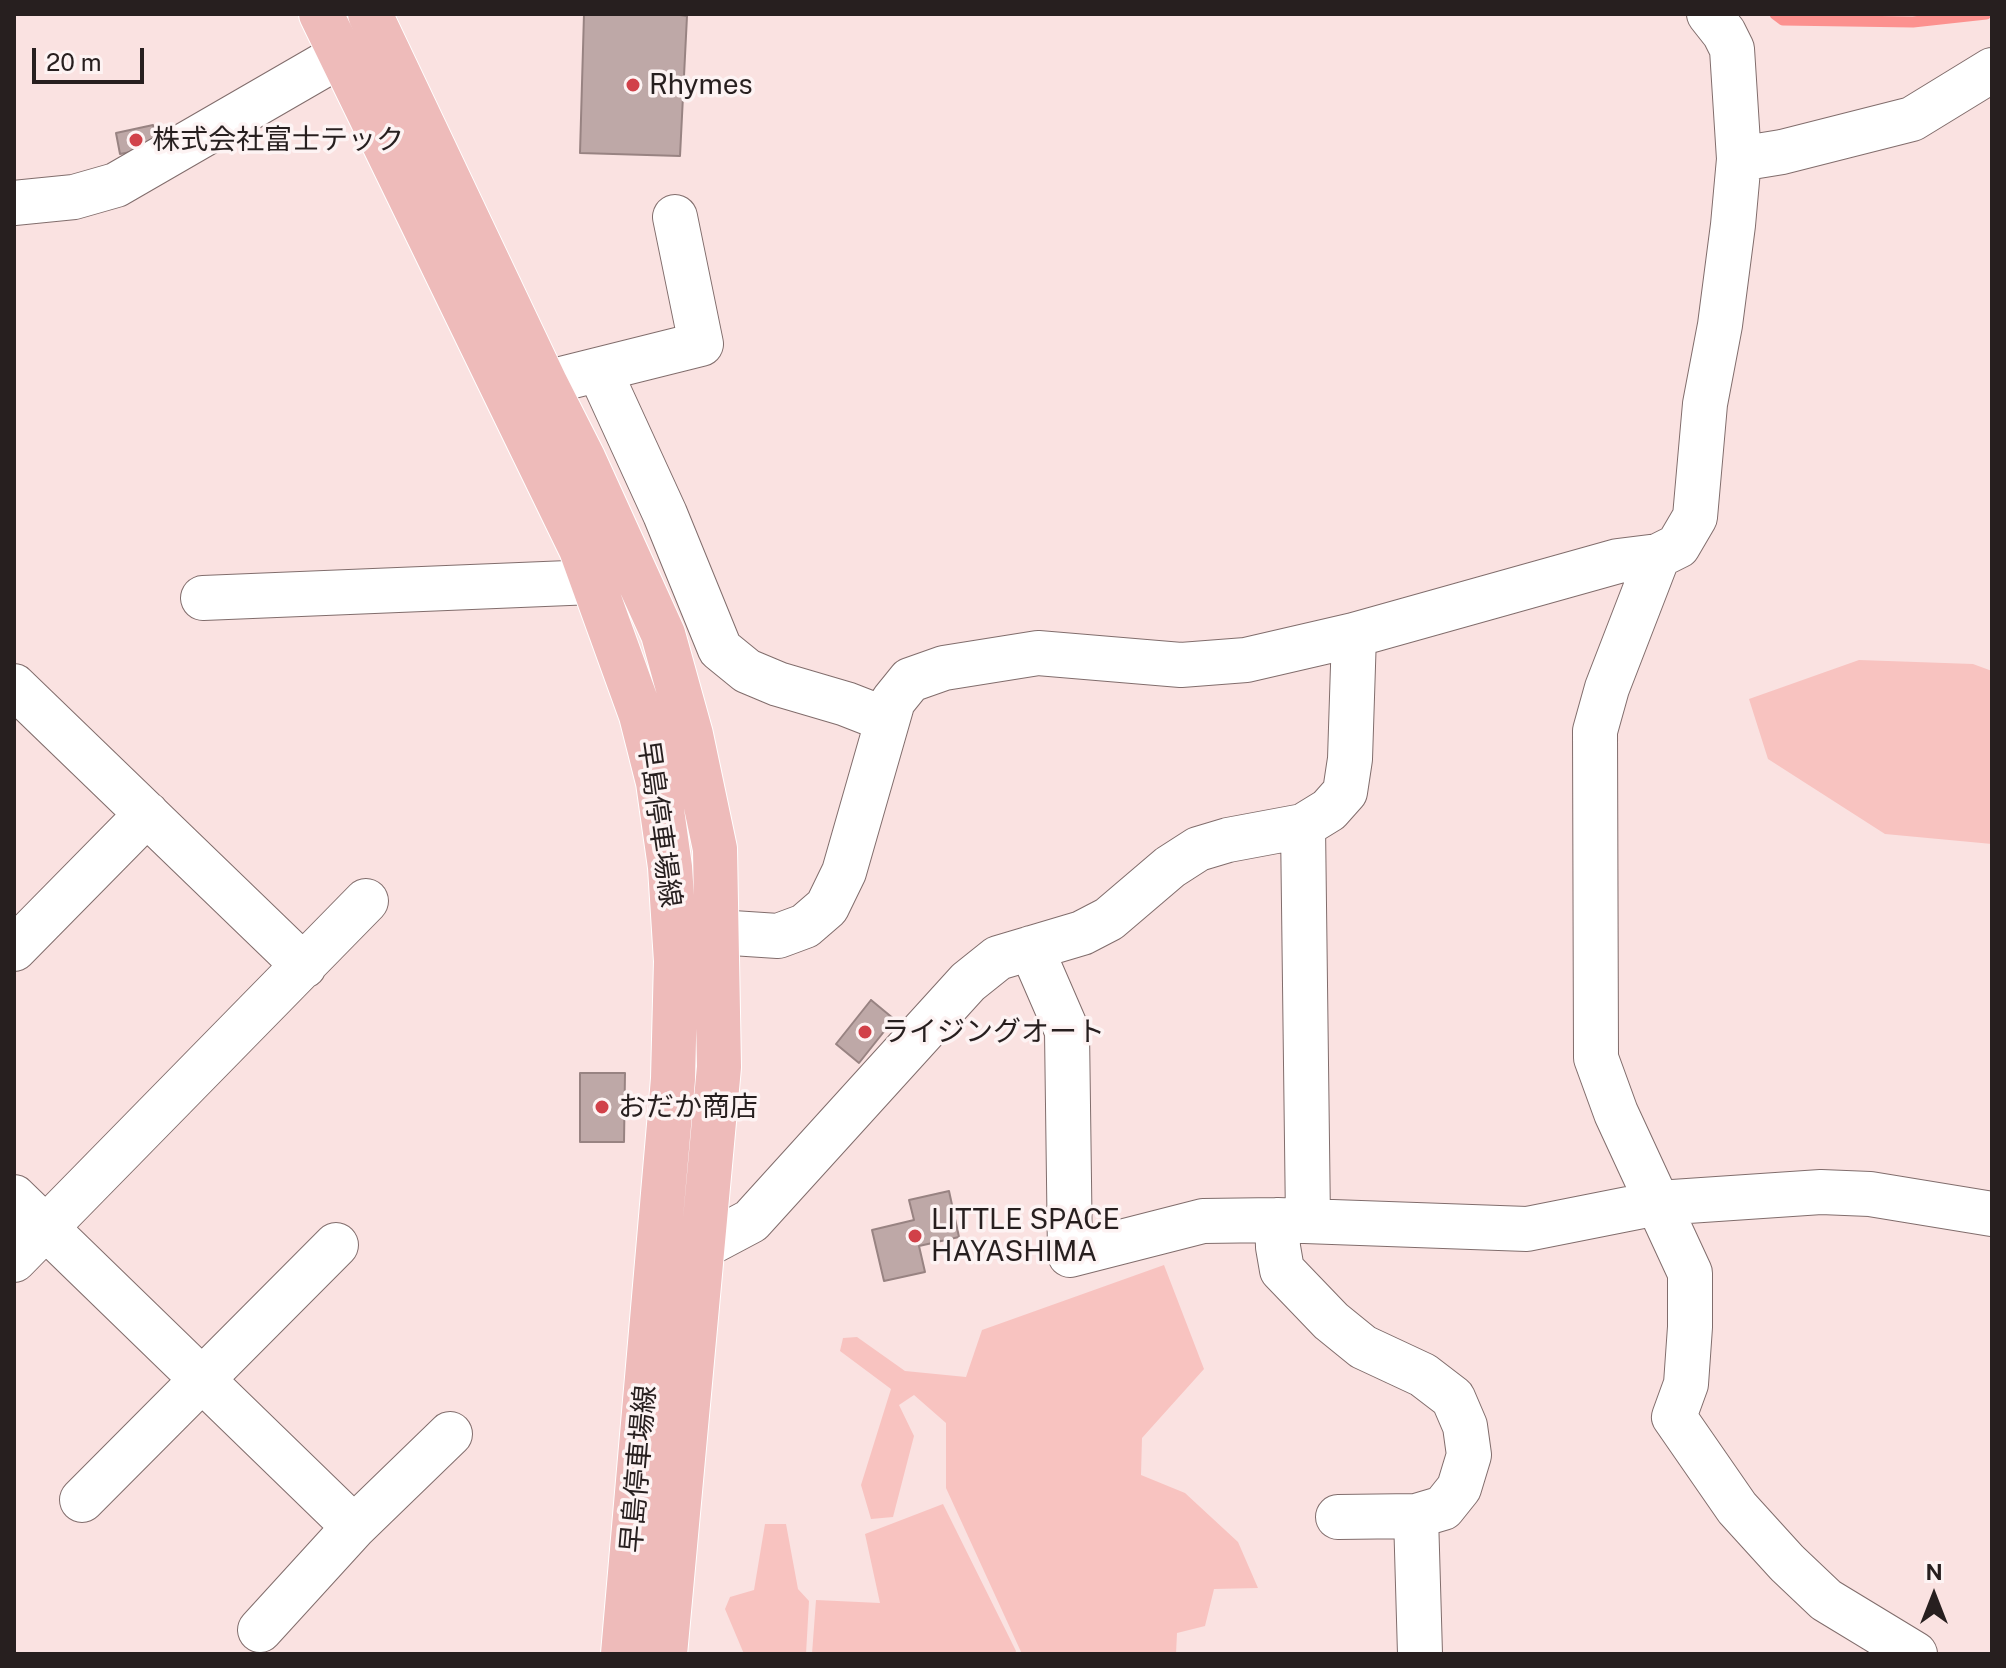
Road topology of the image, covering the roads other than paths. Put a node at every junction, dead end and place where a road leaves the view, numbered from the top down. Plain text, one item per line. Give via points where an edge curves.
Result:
1 (321, 14) edge
2 (1709, 14) edge
3 (375, 25) edge
4 (341, 55) junction
5 (1992, 70) edge
6 (1739, 159) junction
7 (14, 203) edge
8 (675, 217) dead end
9 (599, 370) junction
10 (545, 383) junction
11 (1658, 556) junction
12 (593, 582) junction
13 (203, 598) dead end
14 (1354, 635) junction
15 (14, 686) edge
16 (887, 720) junction
17 (147, 814) junction
18 (1303, 826) junction
19 (366, 901) dead end
20 (717, 932) junction
21 (1031, 948) junction
22 (14, 949) edge
23 (304, 966) junction
24 (14, 1197) edge
25 (1658, 1203) junction
26 (1992, 1214) edge
27 (1292, 1221) junction
28 (46, 1228) junction
29 (659, 1242) junction
30 (336, 1245) dead end
31 (702, 1247) junction
32 (14, 1260) edge
33 (202, 1379) junction
34 (450, 1434) dead end
35 (82, 1500) dead end
36 (1416, 1516) junction
37 (1338, 1517) dead end
38 (354, 1527) junction
39 (260, 1630) dead end
40 (623, 1654) edge
41 (665, 1654) edge
42 (1420, 1654) edge
43 (1915, 1654) edge

1 - 4 main road, 早島停車場線
2 - 6 street via 1732,49
3 - 4 street
3 - 10 main road, 早島停車場線
4 - 7 street via 116,185 74,197
4 - 12 main road, 早島停車場線
5 - 6 street via 1912,119
6 - 11 street via 1695,517 1678,546
8 - 9 street via 701,344
9 - 10 street
9 - 16 street via 720,649 747,671
10 - 20 main road, 早島停車場線 via 663,634 715,849
11 - 14 street via 1618,561
11 - 25 street via 1595,731 1596,1058
12 - 13 street
12 - 29 main road, 早島停車場線 via 641,715 658,782 670,867 676,961 673,1079
14 - 16 street via 1246,660 1181,665 1038,653 944,668 910,680 893,701
14 - 18 street via 1345,792
15 - 17 street
16 - 20 street via 844,872 827,907 805,926 778,936
17 - 22 street
17 - 23 street
18 - 21 street via 1198,849 1109,919
18 - 27 street
19 - 23 street
20 - 31 main road, 早島停車場線 via 719,1067
21 - 27 street via 1067,1031 1070,1255 1203,1221
21 - 31 street via 998,958 968,982 751,1221
23 - 28 street
24 - 28 street
25 - 26 street via 1821,1192 1870,1194
25 - 27 street via 1527,1229
25 - 43 street via 1690,1273 1686,1384 1674,1417 1737,1508 1787,1563 1826,1600
27 - 36 street via 1278,1247 1282,1270 1363,1347 1423,1375 1453,1398 1465,1426 1469,1455 1459,1488 1443,1508
28 - 32 street
28 - 33 street
29 - 31 street
29 - 40 main road, 早島停車場線
30 - 33 street
31 - 41 main road, 早島停車場線
33 - 35 street
33 - 38 street
34 - 38 street
36 - 37 street
36 - 42 street
38 - 39 street

